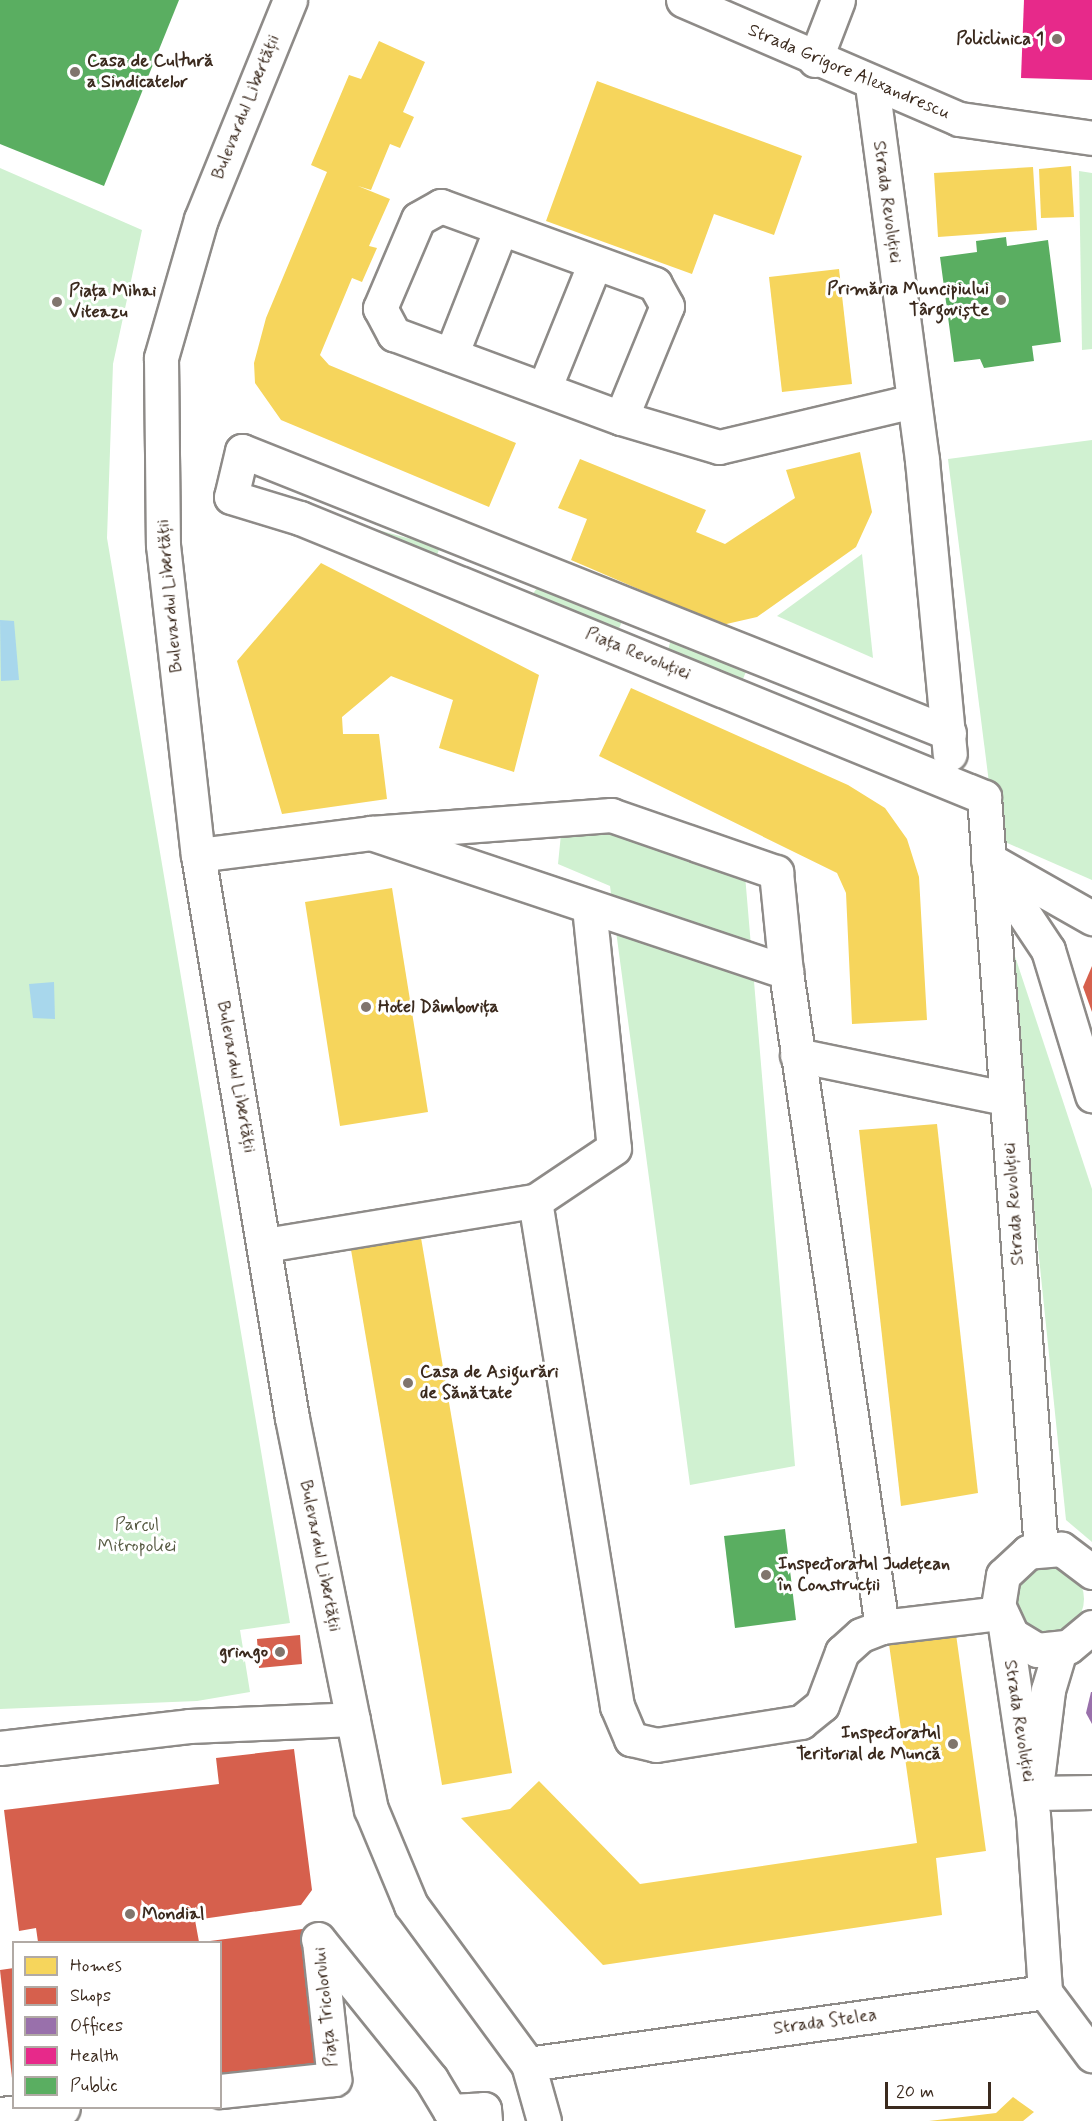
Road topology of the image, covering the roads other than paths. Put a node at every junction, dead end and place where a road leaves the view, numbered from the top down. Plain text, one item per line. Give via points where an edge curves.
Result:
1 (290, 0) edge
2 (683, 0) edge
3 (838, 0) edge
4 (815, 60) junction
5 (872, 86) junction
6 (1092, 138) edge
7 (501, 228) junction
8 (595, 263) junction
9 (451, 355) junction
10 (544, 389) junction
11 (914, 401) junction
12 (621, 418) junction
13 (949, 733) junction
14 (951, 781) junction
15 (371, 833) junction
16 (198, 855) junction
17 (987, 858) junction
18 (589, 907) junction
19 (1092, 918) edge
20 (786, 972) junction
21 (797, 1055) junction
22 (1092, 1095) edge
23 (1005, 1098) junction
24 (535, 1201) junction
25 (265, 1245) junction
26 (1041, 1549) junction
27 (1092, 1572) edge
28 (1001, 1611) junction
29 (880, 1616) junction
30 (1092, 1627) edge
31 (1060, 1650) junction
32 (353, 1719) junction
33 (0, 1748) edge
34 (1092, 1792) edge
35 (1034, 1804) junction
36 (1045, 1992) junction
37 (1092, 2055) edge
38 (528, 2064) junction
39 (222, 2091) edge
40 (52, 2109) edge
41 (0, 2114) edge
42 (485, 2121) edge
43 (544, 2121) edge

1 - 16 street, Bulevardul Libertății via 201,219 161,358 163,545
2 - 4 street, Strada Grigore Alexandrescu
3 - 4 street
4 - 5 street, Strada Grigore Alexandrescu
5 - 6 street, Strada Grigore Alexandrescu via 959,119
5 - 11 street, Strada Revoluției
7 - 8 street
7 - 9 street
7 - 9 street via 441,206 418,219 380,308 393,334
8 - 10 street
8 - 12 street via 655,285 667,306
9 - 10 street
10 - 12 street
11 - 12 street via 719,447
11 - 13 street, Strada Revoluției
13 - 14 street, Strada Revoluției
13 - 14 street, Piața Revoluției via 242,451 231,497 300,518
14 - 17 street, Piața Revoluției via 984,797
15 - 16 street
15 - 18 street
15 - 20 street via 611,815 777,872
16 - 25 street, Bulevardul Libertății
17 - 19 street
17 - 22 street via 1048,950
17 - 23 street, Strada Revoluției
18 - 20 street
18 - 24 street via 614,1148
20 - 21 street
21 - 23 street
21 - 29 street
23 - 26 street, Strada Revoluției
24 - 25 street
24 - 29 street via 617,1706 631,1739 656,1745 801,1722 828,1696 842,1652
25 - 32 street, Bulevardul Libertății via 292,1418
26 - 27 street via 1072,1553
26 - 28 street via 1014,1562
28 - 29 street
28 - 31 street via 1026,1646
28 - 35 street, Strada Revoluției
30 - 31 street
31 - 35 street, Strada Revoluției via 1048,1690
32 - 33 street via 189,1726
32 - 38 street, Bulevardul Libertății via 371,1809 397,1878
34 - 35 street
35 - 36 street, Strada Revoluției
36 - 37 street
36 - 38 street, Strada Stelea
38 - 43 street, Bulevardul Libertății
39 - 42 street, Piața Tricolorului via 334,2079 318,1939 431,2079 450,2111 484,2109
40 - 41 street

